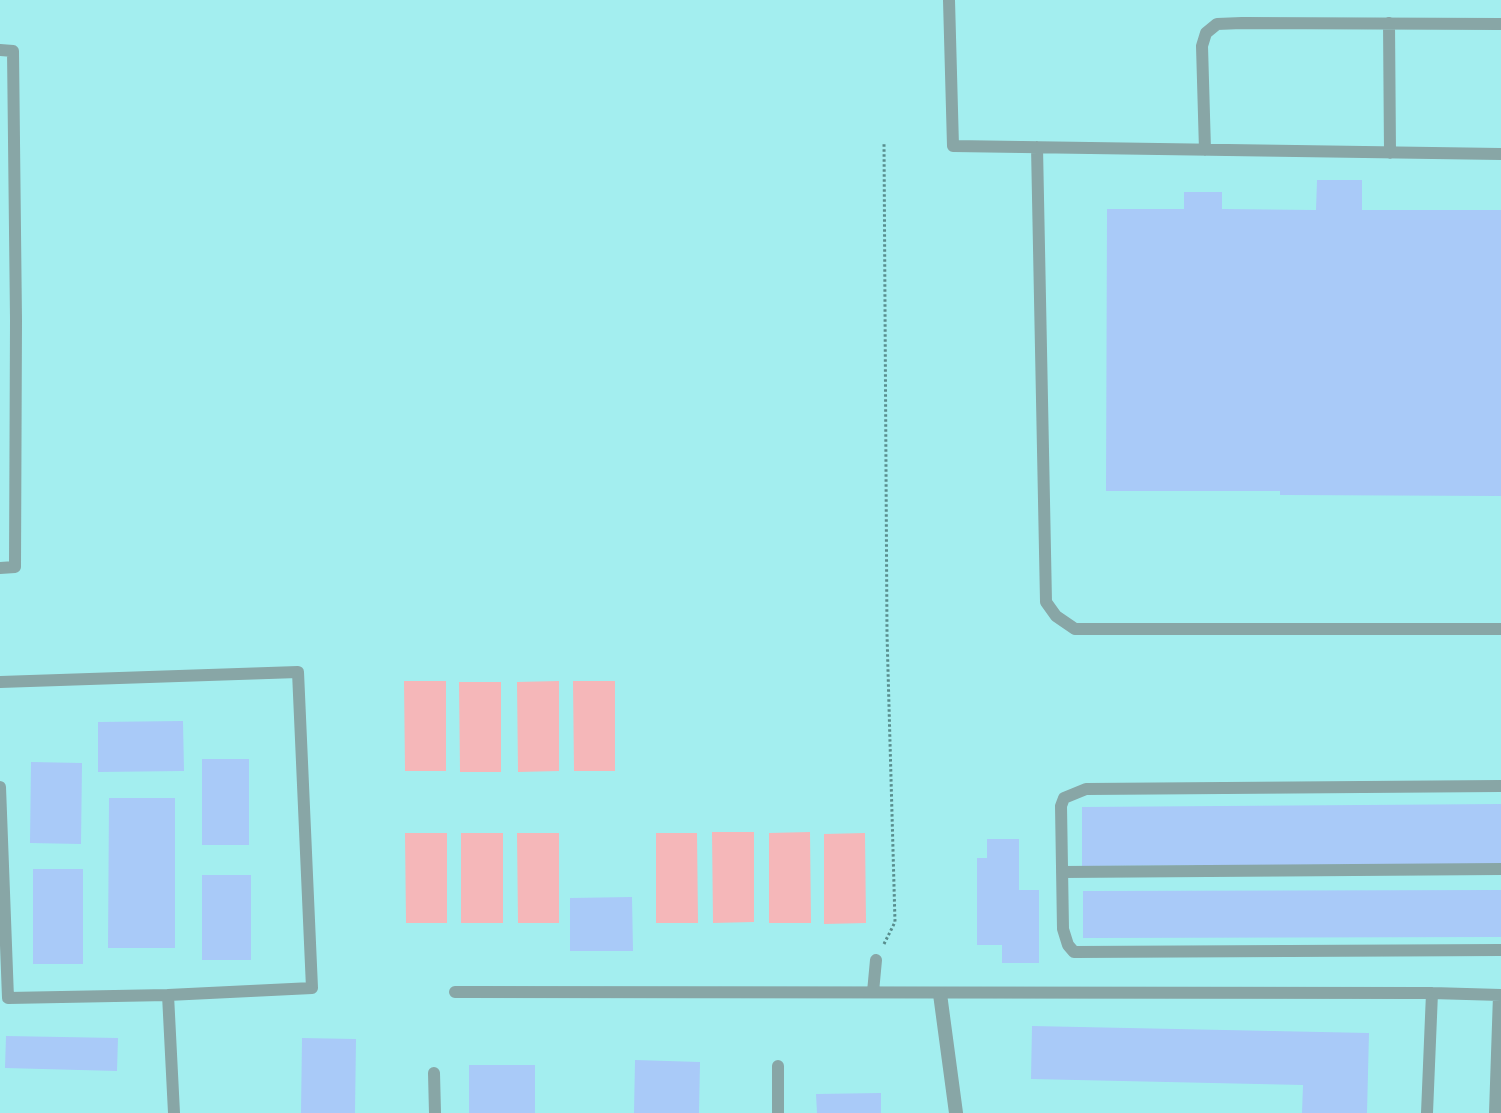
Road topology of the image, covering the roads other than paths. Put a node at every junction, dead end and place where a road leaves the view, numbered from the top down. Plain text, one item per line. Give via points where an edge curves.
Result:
1 (949, 0) edge
2 (1389, 24) junction
3 (1501, 24) edge
4 (0, 50) edge
5 (1037, 147) junction
6 (1205, 150) junction
7 (1390, 153) junction
8 (1501, 154) edge
9 (0, 568) edge
10 (1501, 629) edge
11 (0, 682) edge
12 (1501, 786) edge
13 (0, 787) edge
14 (1501, 869) edge
15 (1062, 872) junction
16 (1501, 950) edge
17 (876, 960) road end
18 (456, 992) dead end
19 (873, 992) junction
20 (1432, 993) junction
21 (940, 994) junction
22 (168, 995) junction
23 (1500, 995) edge
24 (778, 1066) dead end
25 (434, 1073) dead end
26 (174, 1113) edge
27 (435, 1113) edge
28 (778, 1113) edge
29 (956, 1113) edge
30 (1427, 1113) edge
31 (1496, 1113) edge

1 - 5 lane via 953,146
2 - 3 lane
2 - 6 lane via 1217,24 1206,33 1202,46
2 - 7 lane
4 - 9 lane via 12,51 16,320 15,567
5 - 6 lane
5 - 10 lane via 1046,602 1056,616 1075,629
6 - 7 lane
7 - 8 lane
11 - 22 lane via 298,672 312,988
12 - 15 lane via 1086,789 1064,798 1061,806
13 - 22 lane via 8,998
14 - 15 lane
15 - 16 lane via 1063,929 1074,952
17 - 19 lane
18 - 19 lane
19 - 21 lane
20 - 21 lane
20 - 23 lane
20 - 30 lane
21 - 29 street
22 - 26 lane
23 - 31 lane
24 - 28 lane
25 - 27 lane

